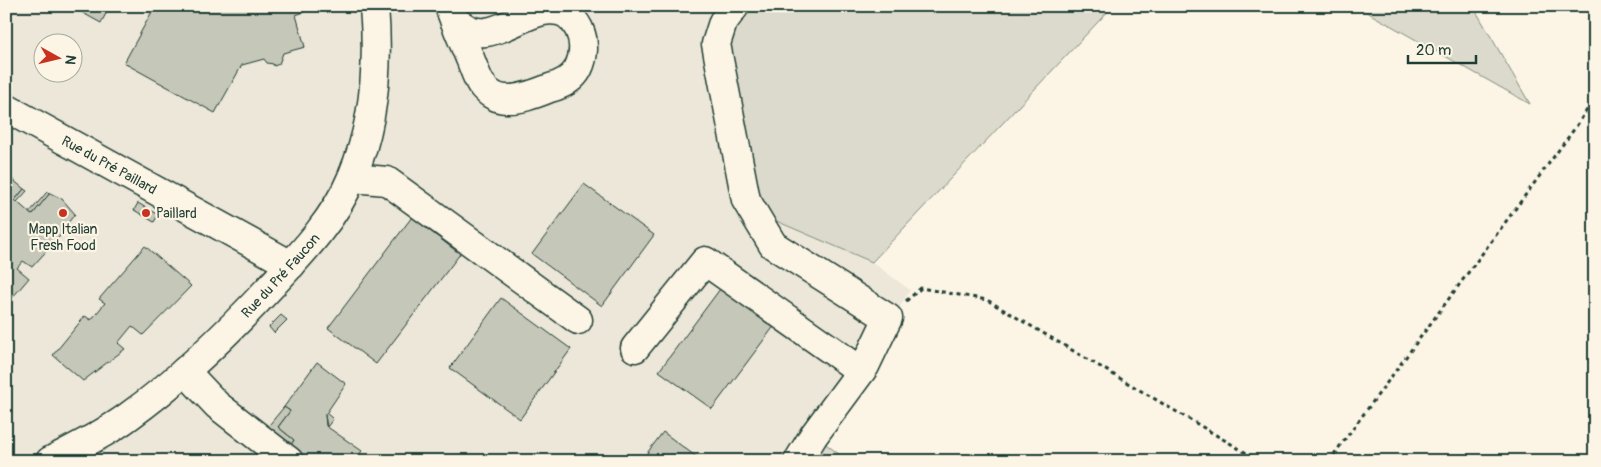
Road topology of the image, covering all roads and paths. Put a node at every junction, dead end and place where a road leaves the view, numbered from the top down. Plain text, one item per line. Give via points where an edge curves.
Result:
1 (374, 6) edge
2 (735, 6) edge
3 (452, 13) edge
4 (1595, 98) edge
5 (6, 108) edge
6 (352, 178) junction
7 (291, 265) junction
8 (888, 318) junction
9 (578, 320) dead end
10 (634, 348) dead end
11 (185, 371) junction
12 (861, 371) junction
13 (50, 461) edge
14 (288, 461) edge
15 (798, 461) edge
16 (1260, 461) edge
17 (1329, 461) edge

1 - 6 street, Rue du Pré Faucon via 375,88 366,136
2 - 8 street via 723,22 716,44 746,200 773,245
3 - 3 street via 481,84 496,97 514,99 560,85 576,73 580,64 583,51 579,28 561,10 538,10 486,32 468,30
4 - 17 path
5 - 7 street, Rue du Pré Paillard
6 - 7 street, Rue du Pré Faucon via 331,216
6 - 9 street via 386,180
7 - 11 street, Rue du Pré Faucon via 245,315
8 - 12 street
8 - 16 path via 921,288 987,300
10 - 12 street via 705,261
11 - 13 street, Rue du Pré Faucon via 128,417
11 - 14 street via 217,405
12 - 15 street

